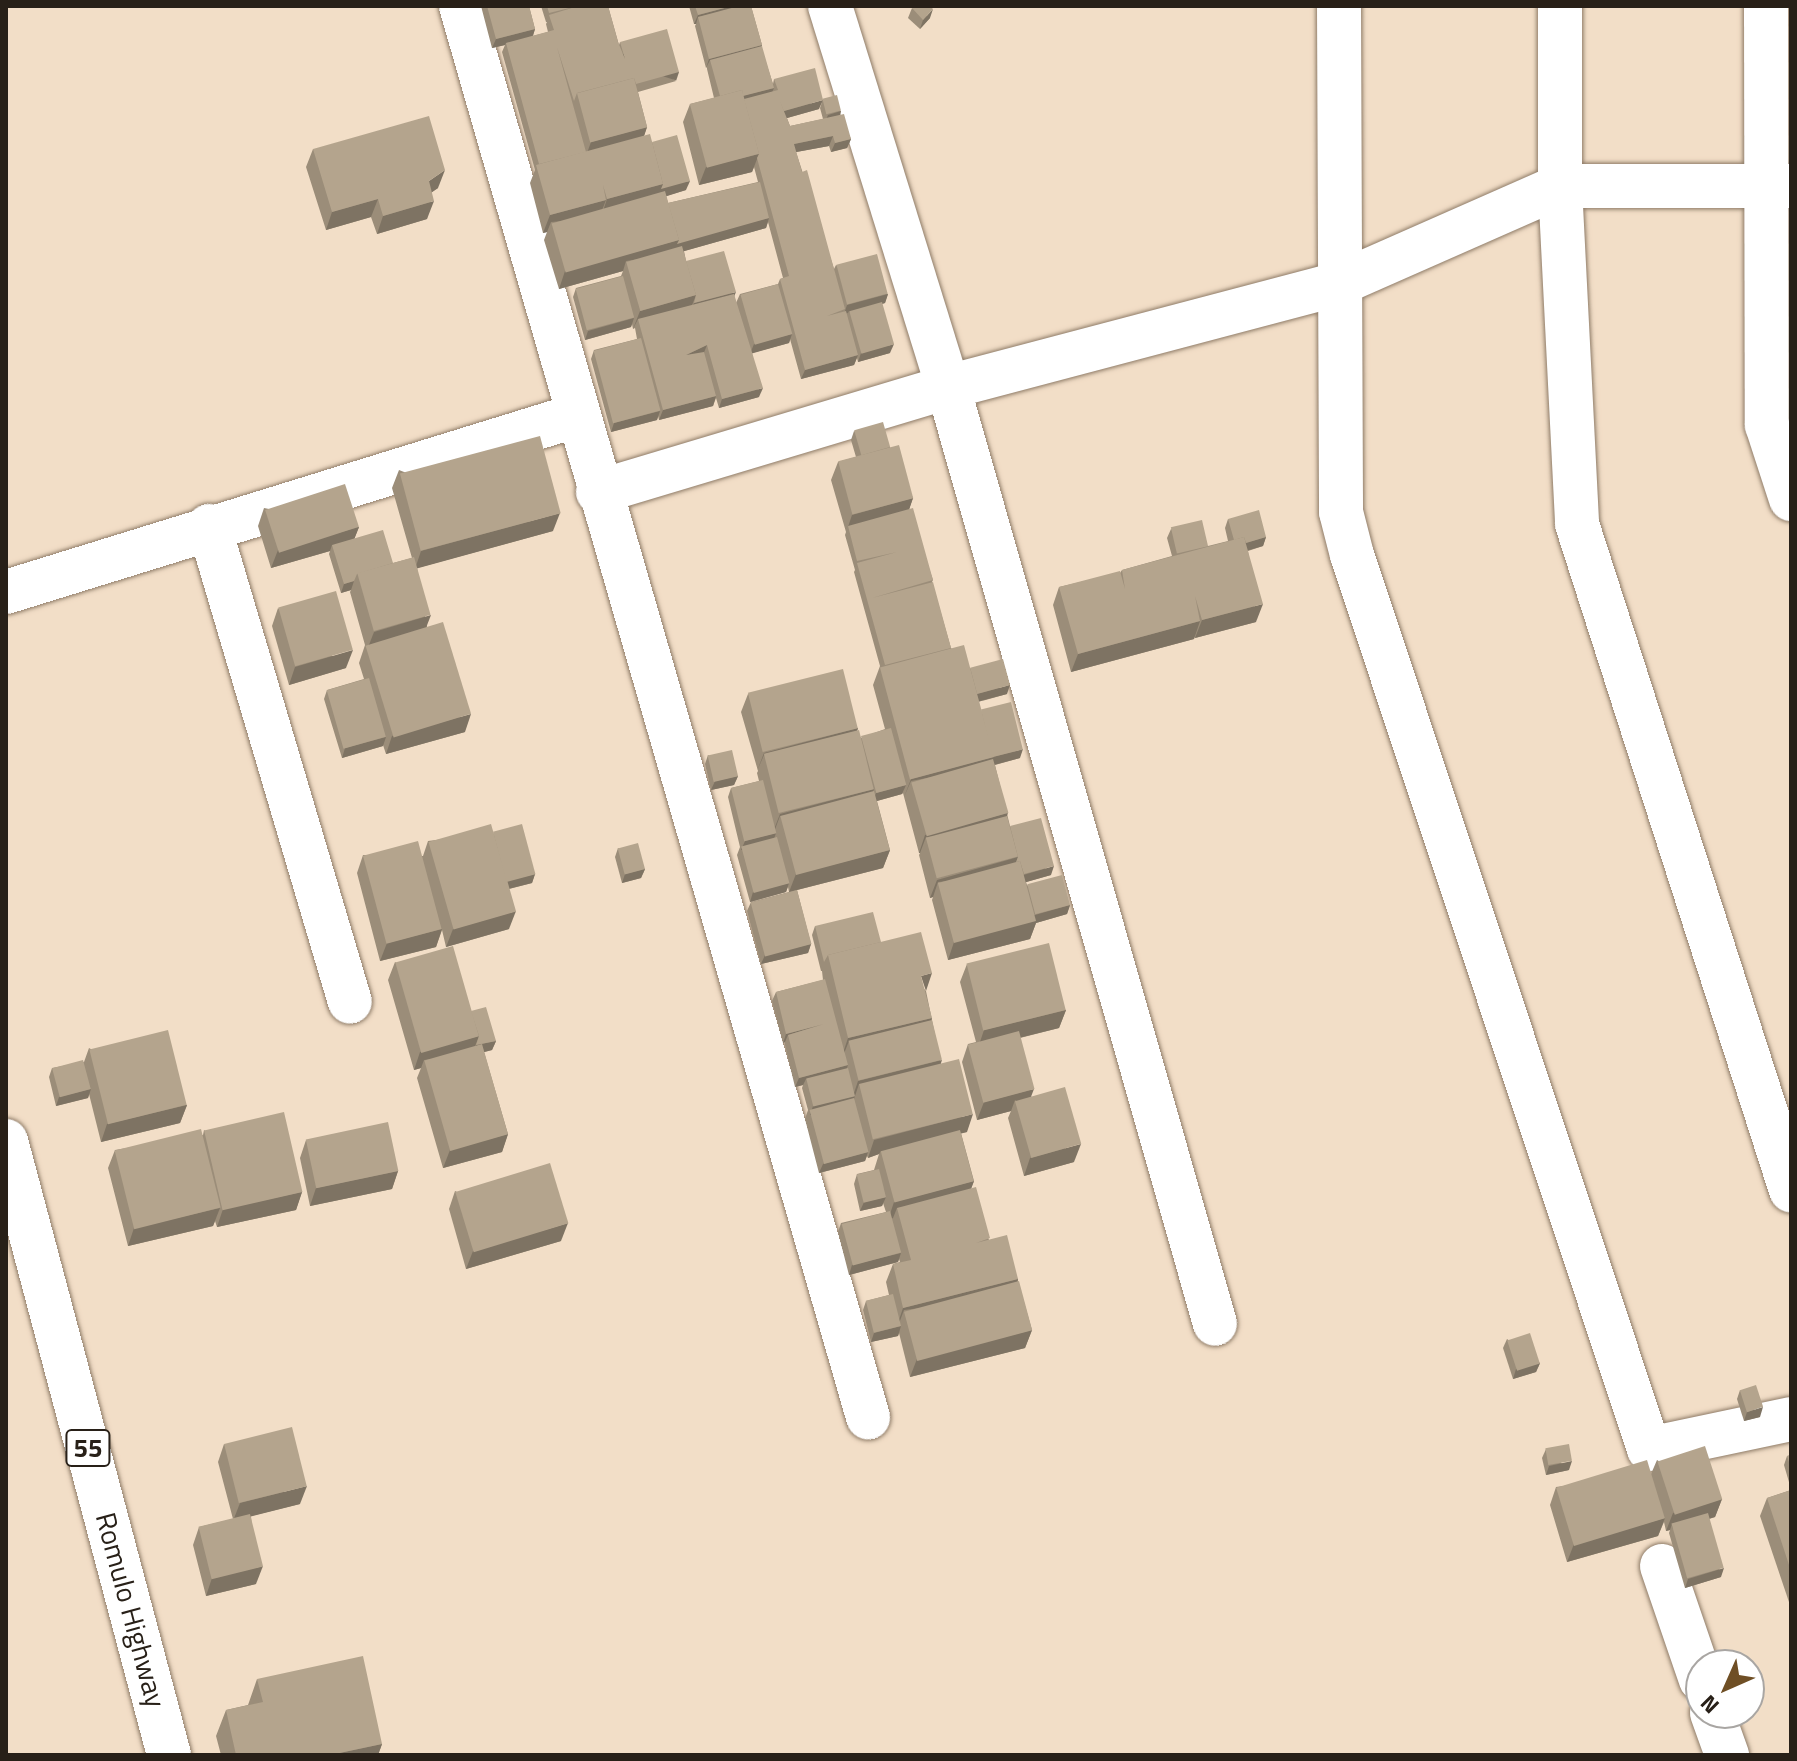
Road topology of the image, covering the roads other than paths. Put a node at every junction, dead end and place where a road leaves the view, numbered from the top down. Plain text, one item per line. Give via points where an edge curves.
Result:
1 (461, 6) edge
2 (830, 6) edge
3 (1339, 6) edge
4 (1560, 6) edge
5 (1766, 6) edge
6 (1560, 186) junction
7 (1778, 186) edge
8 (1338, 284) junction
9 (948, 387) junction
10 (578, 415) junction
11 (598, 492) junction
12 (1791, 499) edge
13 (209, 526) junction
14 (6, 592) edge
15 (350, 1002) dead end
16 (6, 1141) edge
17 (1791, 1190) edge
18 (1215, 1324) dead end
19 (868, 1417) dead end
20 (1791, 1419) edge
21 (1662, 1566) dead end
22 (1690, 1649) edge
23 (1718, 1729) edge
24 (169, 1755) edge
25 (1727, 1755) edge

1 - 10 main road
2 - 9 main road
3 - 8 main road
4 - 6 main road
5 - 7 main road
6 - 7 main road
6 - 8 main road
6 - 17 main road via 1577,524
7 - 12 main road via 1767,425
8 - 9 main road
8 - 20 main road via 1341,512 1352,555 1649,1449
9 - 11 main road
9 - 18 main road
10 - 11 main road
10 - 13 main road
11 - 19 main road
13 - 14 main road
13 - 15 main road
16 - 24 main road, Romulo Highway / 55
21 - 22 main road
23 - 25 main road

